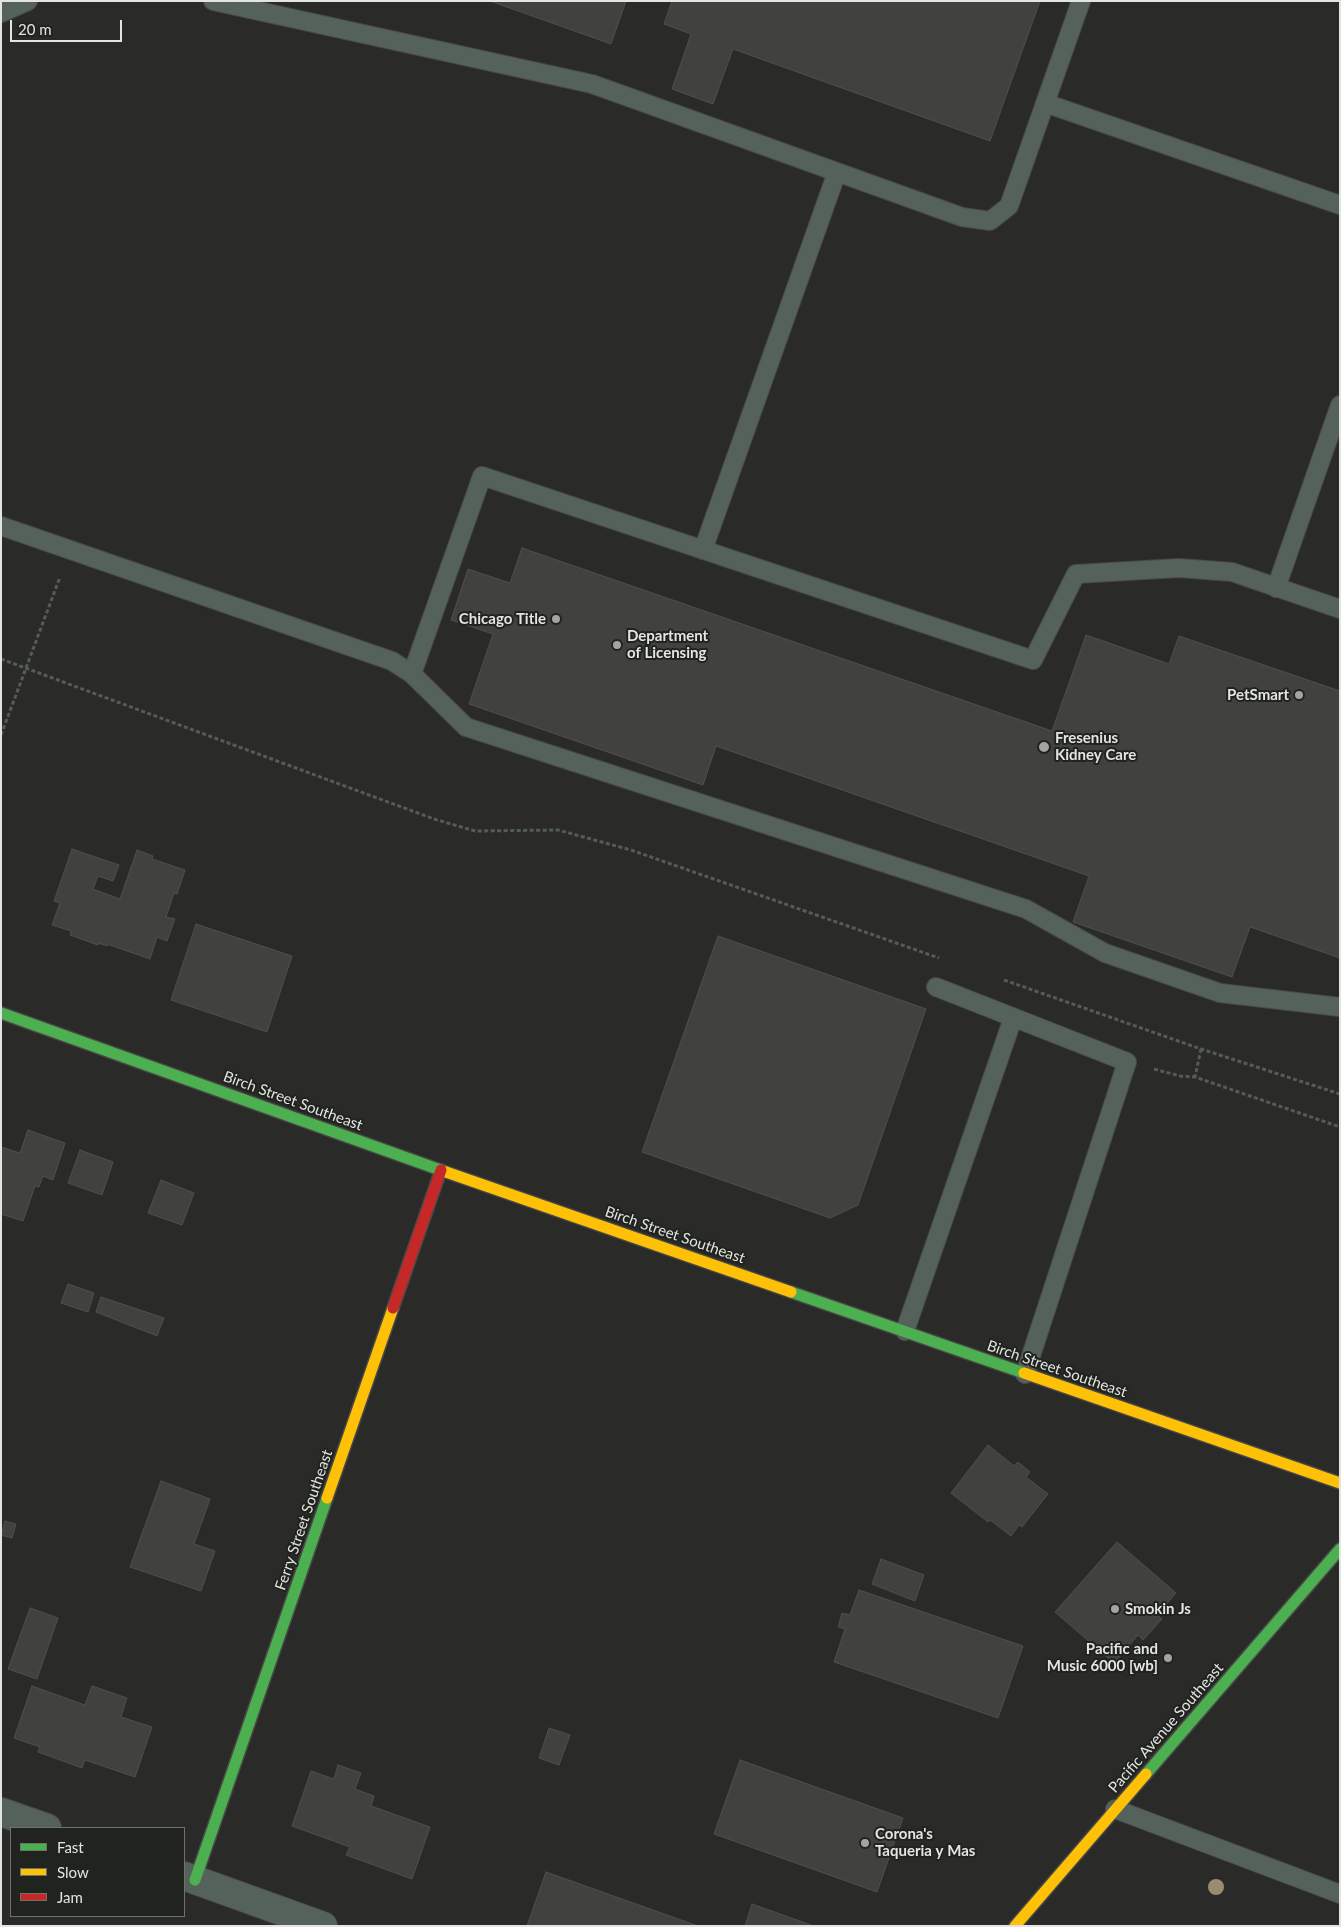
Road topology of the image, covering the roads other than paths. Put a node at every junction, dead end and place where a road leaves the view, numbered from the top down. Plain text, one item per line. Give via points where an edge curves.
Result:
1 (28, 1) edge
2 (213, 1) edge
3 (1081, 1) edge
4 (1, 13) edge
5 (1046, 103) junction
6 (837, 172) junction
7 (1340, 205) edge
8 (1340, 405) edge
9 (1, 526) edge
10 (703, 550) junction
11 (1276, 588) junction
12 (1340, 609) edge
13 (412, 674) junction
14 (936, 987) dead end
15 (1340, 1007) edge
16 (1, 1013) edge
17 (1013, 1018) junction
18 (441, 1170) junction
19 (905, 1332) junction
20 (1025, 1374) junction
21 (1340, 1483) edge
22 (1340, 1549) edge
23 (1115, 1809) junction
24 (1, 1812) edge
25 (44, 1827) edge
26 (189, 1878) edge
27 (1340, 1894) edge
28 (323, 1926) edge
29 (1015, 1926) edge

1 - 4 lane
2 - 6 lane via 592,84
3 - 5 lane
5 - 6 lane via 1009,206 990,221 962,217
5 - 7 lane
6 - 10 lane
8 - 11 lane
9 - 13 lane via 392,661
10 - 11 lane via 1033,660 1076,574 1179,568 1232,572
10 - 13 lane via 482,476
11 - 12 lane
13 - 15 lane via 466,727 1026,909 1105,953 1220,994
14 - 17 lane
16 - 18 street, Birch Street Southeast
17 - 19 lane
17 - 20 lane via 1127,1062
18 - 19 street, Birch Street Southeast
18 - 26 street, Ferry Street Southeast
19 - 20 street, Birch Street Southeast
20 - 21 street, Birch Street Southeast
22 - 23 street, Pacific Avenue Southeast
23 - 27 lane
23 - 29 street, Pacific Avenue Southeast
24 - 25 street
26 - 28 street

